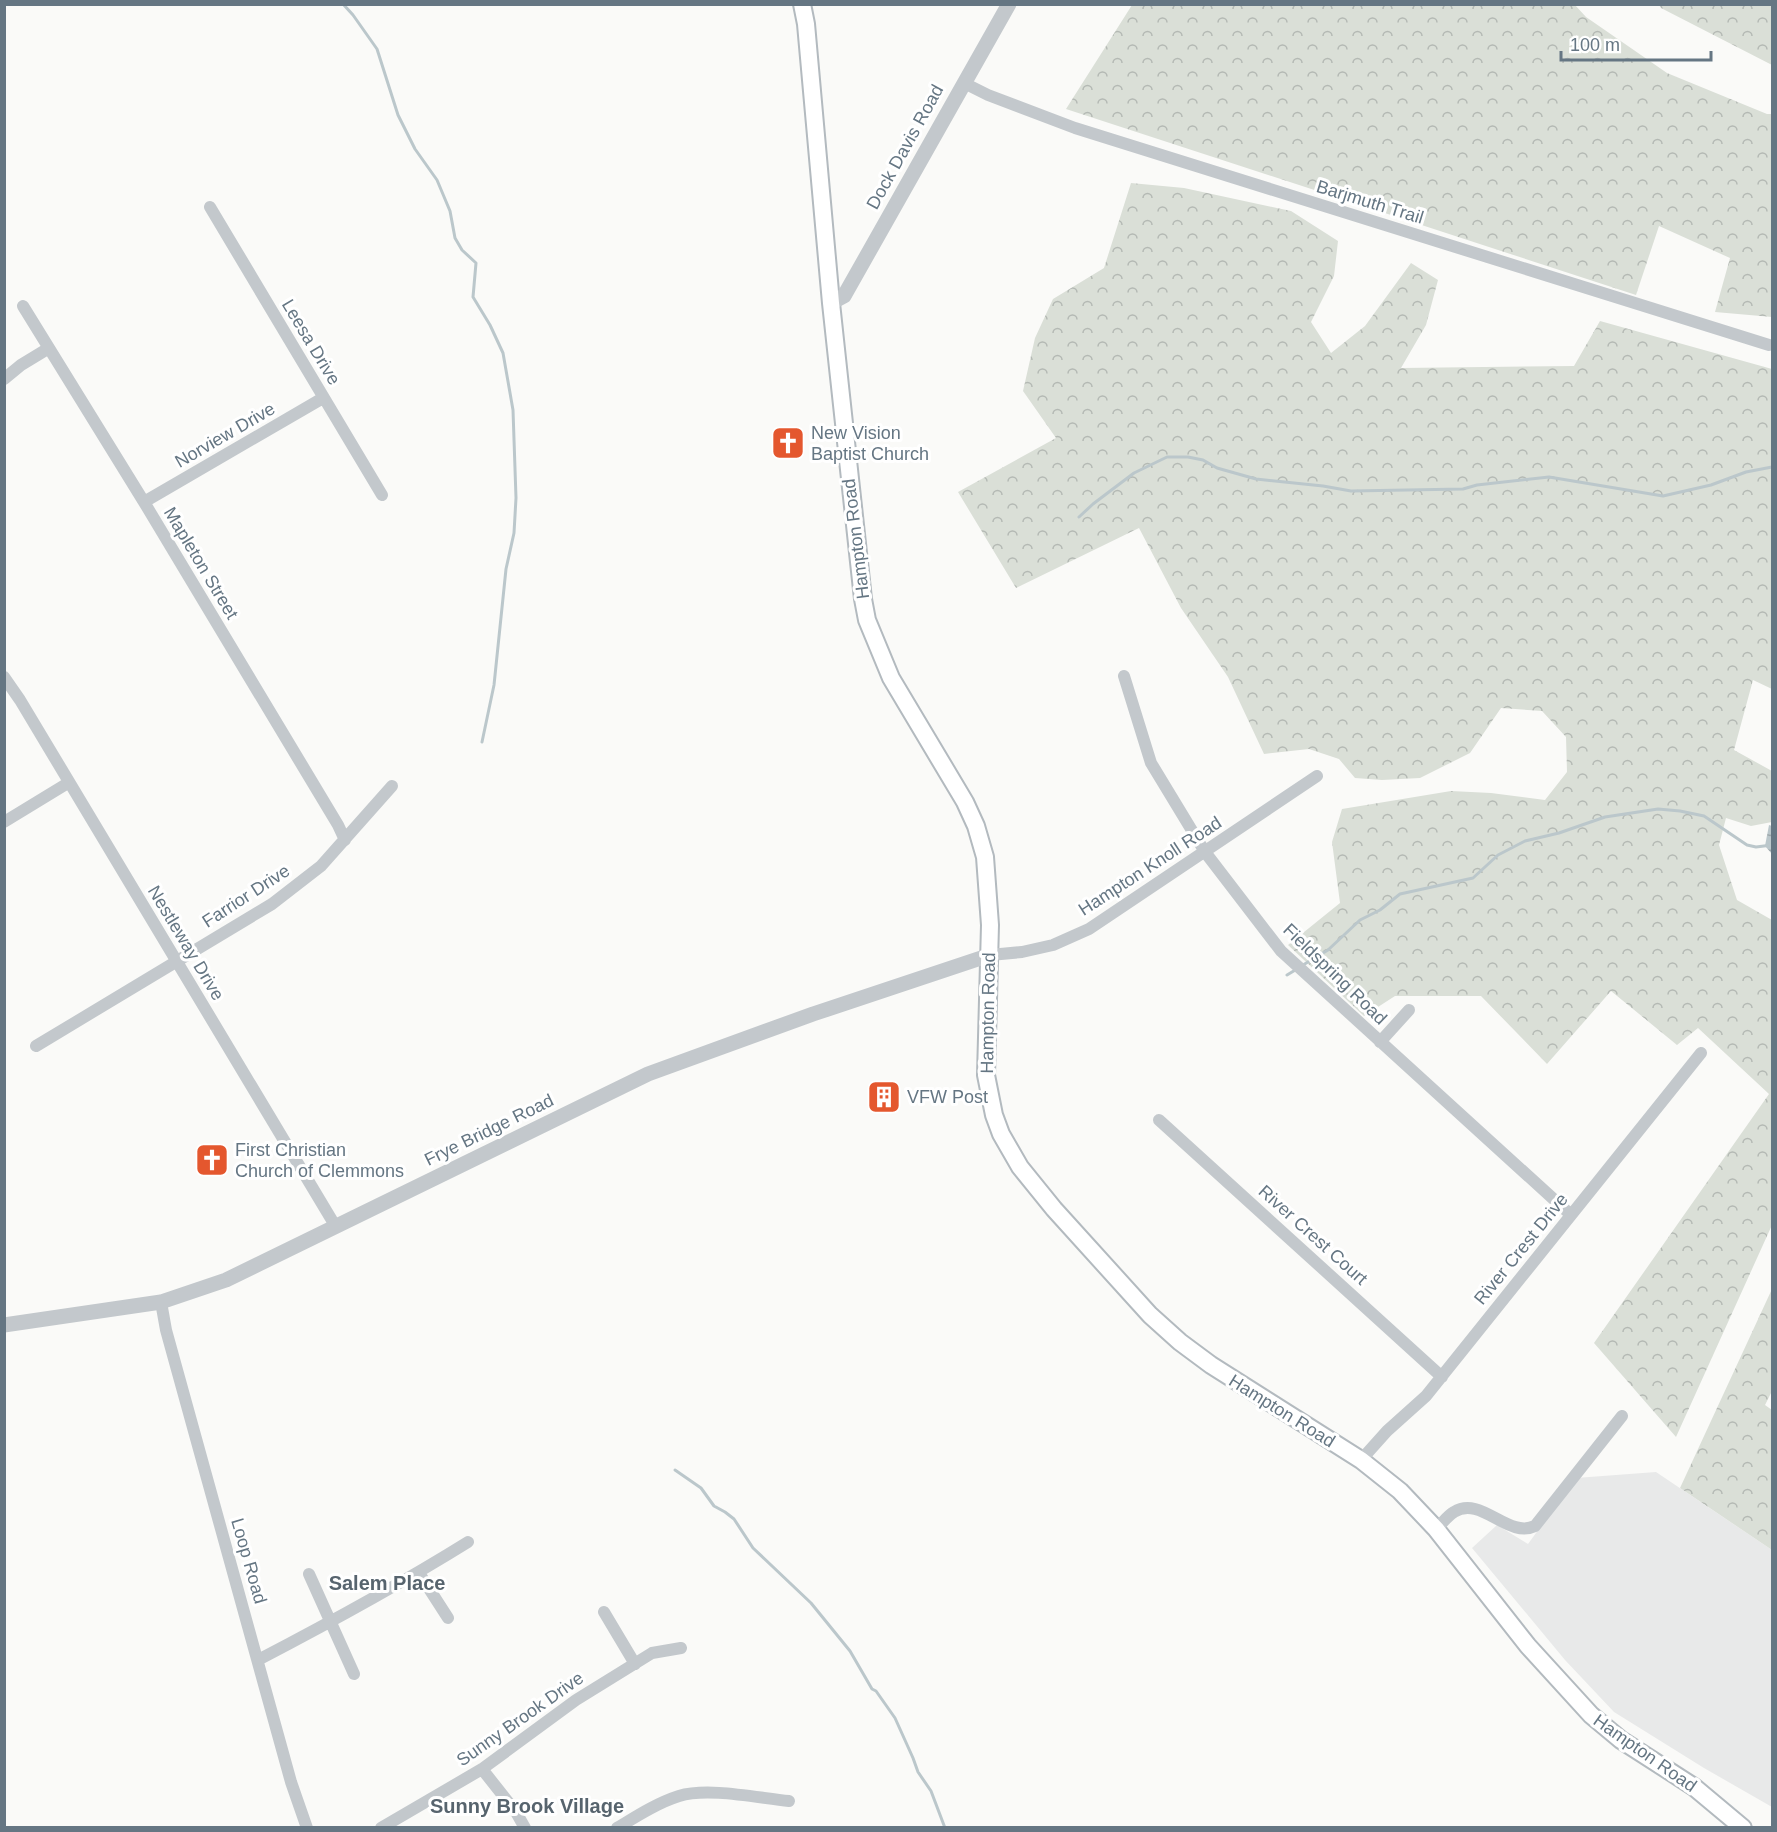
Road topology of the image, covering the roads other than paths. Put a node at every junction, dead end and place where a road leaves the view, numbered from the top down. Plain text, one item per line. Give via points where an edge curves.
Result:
1 (802, 4) edge
2 (1009, 4) edge
3 (964, 83) junction
4 (210, 207) dead end
5 (831, 303) junction
6 (23, 306) dead end
7 (1768, 345) dead end
8 (49, 348) junction
9 (4, 379) edge
10 (324, 398) junction
11 (382, 495) dead end
12 (144, 502) junction
13 (1124, 676) dead end
14 (4, 677) edge
15 (1317, 776) dead end
16 (68, 783) junction
17 (393, 786) dead end
18 (4, 822) edge
19 (345, 840) junction
20 (1205, 852) junction
21 (990, 955) junction
22 (176, 961) junction
23 (1409, 1010) dead end
24 (1380, 1042) junction
25 (36, 1046) dead end
26 (1701, 1053) dead end
27 (1159, 1120) dead end
28 (1572, 1215) junction
29 (336, 1227) junction
30 (161, 1302) junction
31 (4, 1325) edge
32 (1442, 1377) junction
33 (1622, 1416) dead end
34 (1361, 1460) junction
35 (1436, 1529) junction
36 (468, 1542) dead end
37 (419, 1573) junction
38 (309, 1574) dead end
39 (604, 1612) dead end
40 (448, 1618) dead end
41 (330, 1623) junction
42 (681, 1648) dead end
43 (258, 1660) junction
44 (635, 1664) junction
45 (354, 1674) dead end
46 (482, 1769) junction
47 (789, 1801) dead end
48 (306, 1827) edge
49 (385, 1827) edge
50 (525, 1827) edge
51 (616, 1827) edge
52 (1743, 1827) edge

1 - 5 main road, Hampton Road
2 - 3 street, Dock Davis Road
3 - 5 street, Dock Davis Road via 844,296
3 - 7 street, Barjmuth Trail via 1075,128
4 - 10 street, Leesa Drive
5 - 21 main road, Hampton Road via 867,620 891,678 976,826 989,887
6 - 8 street, Mapleton Street
8 - 9 street
8 - 12 street, Mapleton Street
10 - 11 street, Leesa Drive
10 - 12 street, Norview Drive
12 - 19 street, Mapleton Street
13 - 20 street, Fieldspring Road via 1151,762
14 - 16 street, Nestleway Drive
15 - 20 street, Hampton Knoll Road
16 - 18 street
16 - 22 street, Nestleway Drive
17 - 19 street, Farrior Drive
19 - 22 street, Farrior Drive via 321,866 272,904
20 - 21 street, Hampton Knoll Road via 1089,929 1053,945
20 - 24 street, Fieldspring Road via 1281,951
21 - 29 street, Frye Bridge Road via 648,1074
21 - 34 main road, Hampton Road via 986,1075 1001,1134 1020,1167 1124,1288 1173,1337
22 - 25 street, Farrior Drive
22 - 29 street, Nestleway Drive
23 - 24 street
24 - 28 street, Fieldspring Road
26 - 28 street, River Crest Drive
27 - 32 street, River Crest Court
28 - 32 street, River Crest Drive
29 - 30 street, Frye Bridge Road via 226,1281
30 - 31 street, Frye Bridge Road
30 - 43 street, Loop Road
32 - 34 street, River Crest Drive
33 - 35 street via 1535,1526 1521,1529 1487,1512 1469,1509 1453,1512
34 - 35 main road, Hampton Road via 1400,1491
35 - 52 main road, Hampton Road via 1528,1646 1591,1715 1621,1740 1694,1787
36 - 37 street
37 - 40 street
37 - 41 street
38 - 41 street
39 - 44 street
41 - 43 street
41 - 45 street
42 - 44 street, Sunny Brook Drive via 652,1653
43 - 48 street, Loop Road
44 - 46 street, Sunny Brook Drive via 567,1706
46 - 49 street, Sunny Brook Drive
46 - 50 street
47 - 51 street via 693,1793 666,1801

